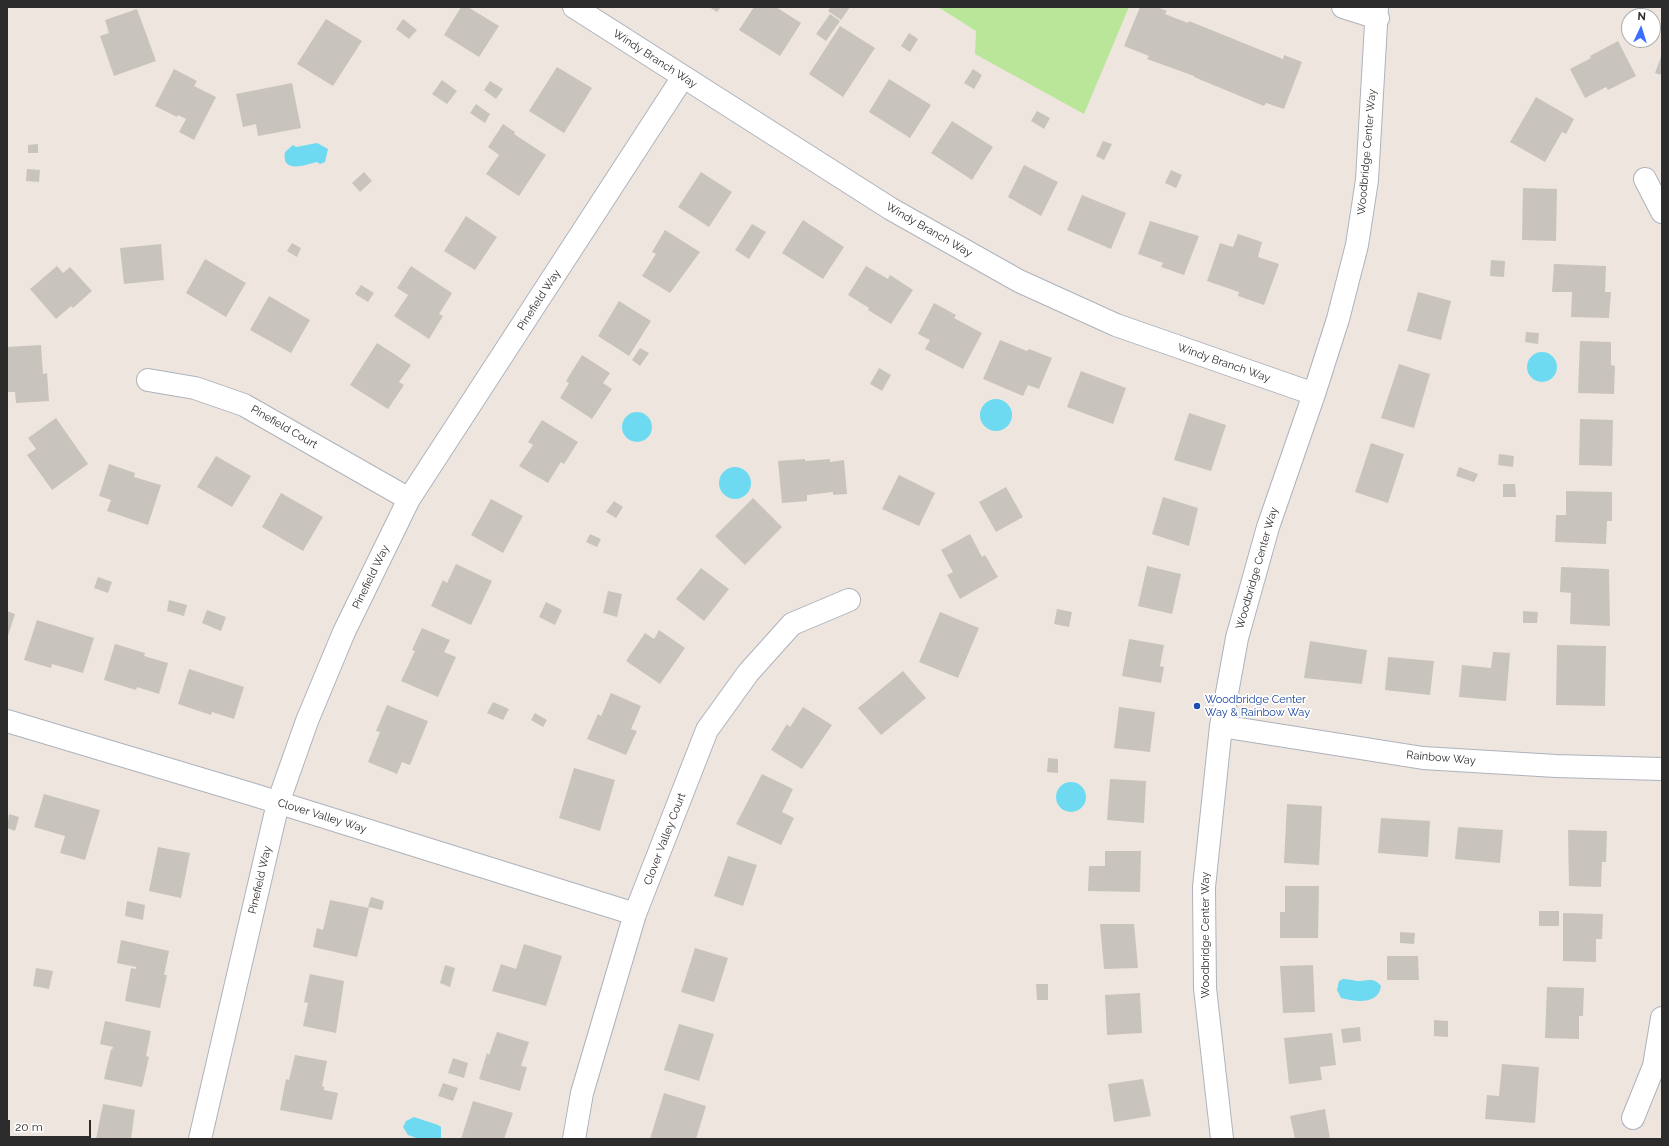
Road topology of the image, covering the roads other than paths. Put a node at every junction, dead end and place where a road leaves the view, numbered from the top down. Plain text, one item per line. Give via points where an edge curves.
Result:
1 (574, 7) edge
2 (1343, 7) edge
3 (1378, 13) edge
4 (683, 77) junction
5 (1645, 179) dead end
6 (1662, 212) edge
7 (148, 380) dead end
8 (1314, 394) junction
9 (409, 499) junction
10 (849, 600) dead end
11 (7, 721) edge
12 (1221, 726) junction
13 (1662, 769) edge
14 (278, 802) junction
15 (635, 914) junction
16 (1662, 1018) edge
17 (1633, 1118) dead end
18 (200, 1139) edge
19 (574, 1139) edge
20 (1222, 1139) edge

1 - 4 street, Windy Branch Way
2 - 3 street
3 - 8 street, Woodbridge Center Way via 1366,180 1357,245 1338,319
4 - 8 street, Windy Branch Way via 891,209 1018,281 1116,325
4 - 9 street, Pinefield Way
5 - 6 street
7 - 9 street, Pinefield Court via 195,388 244,405
8 - 12 street, Woodbridge Center Way via 1268,527 1237,638
9 - 14 street, Pinefield Way via 344,632 307,721
10 - 15 street, Clover Valley Court via 792,624 748,673 707,730
11 - 14 street, Clover Valley Way
12 - 13 street, Rainbow Way via 1423,758
12 - 20 street, Woodbridge Center Way via 1204,887 1205,988
14 - 15 street, Clover Valley Way
14 - 18 street, Pinefield Way
15 - 19 street, Clover Valley Court via 582,1093
16 - 17 street via 1654,1066

